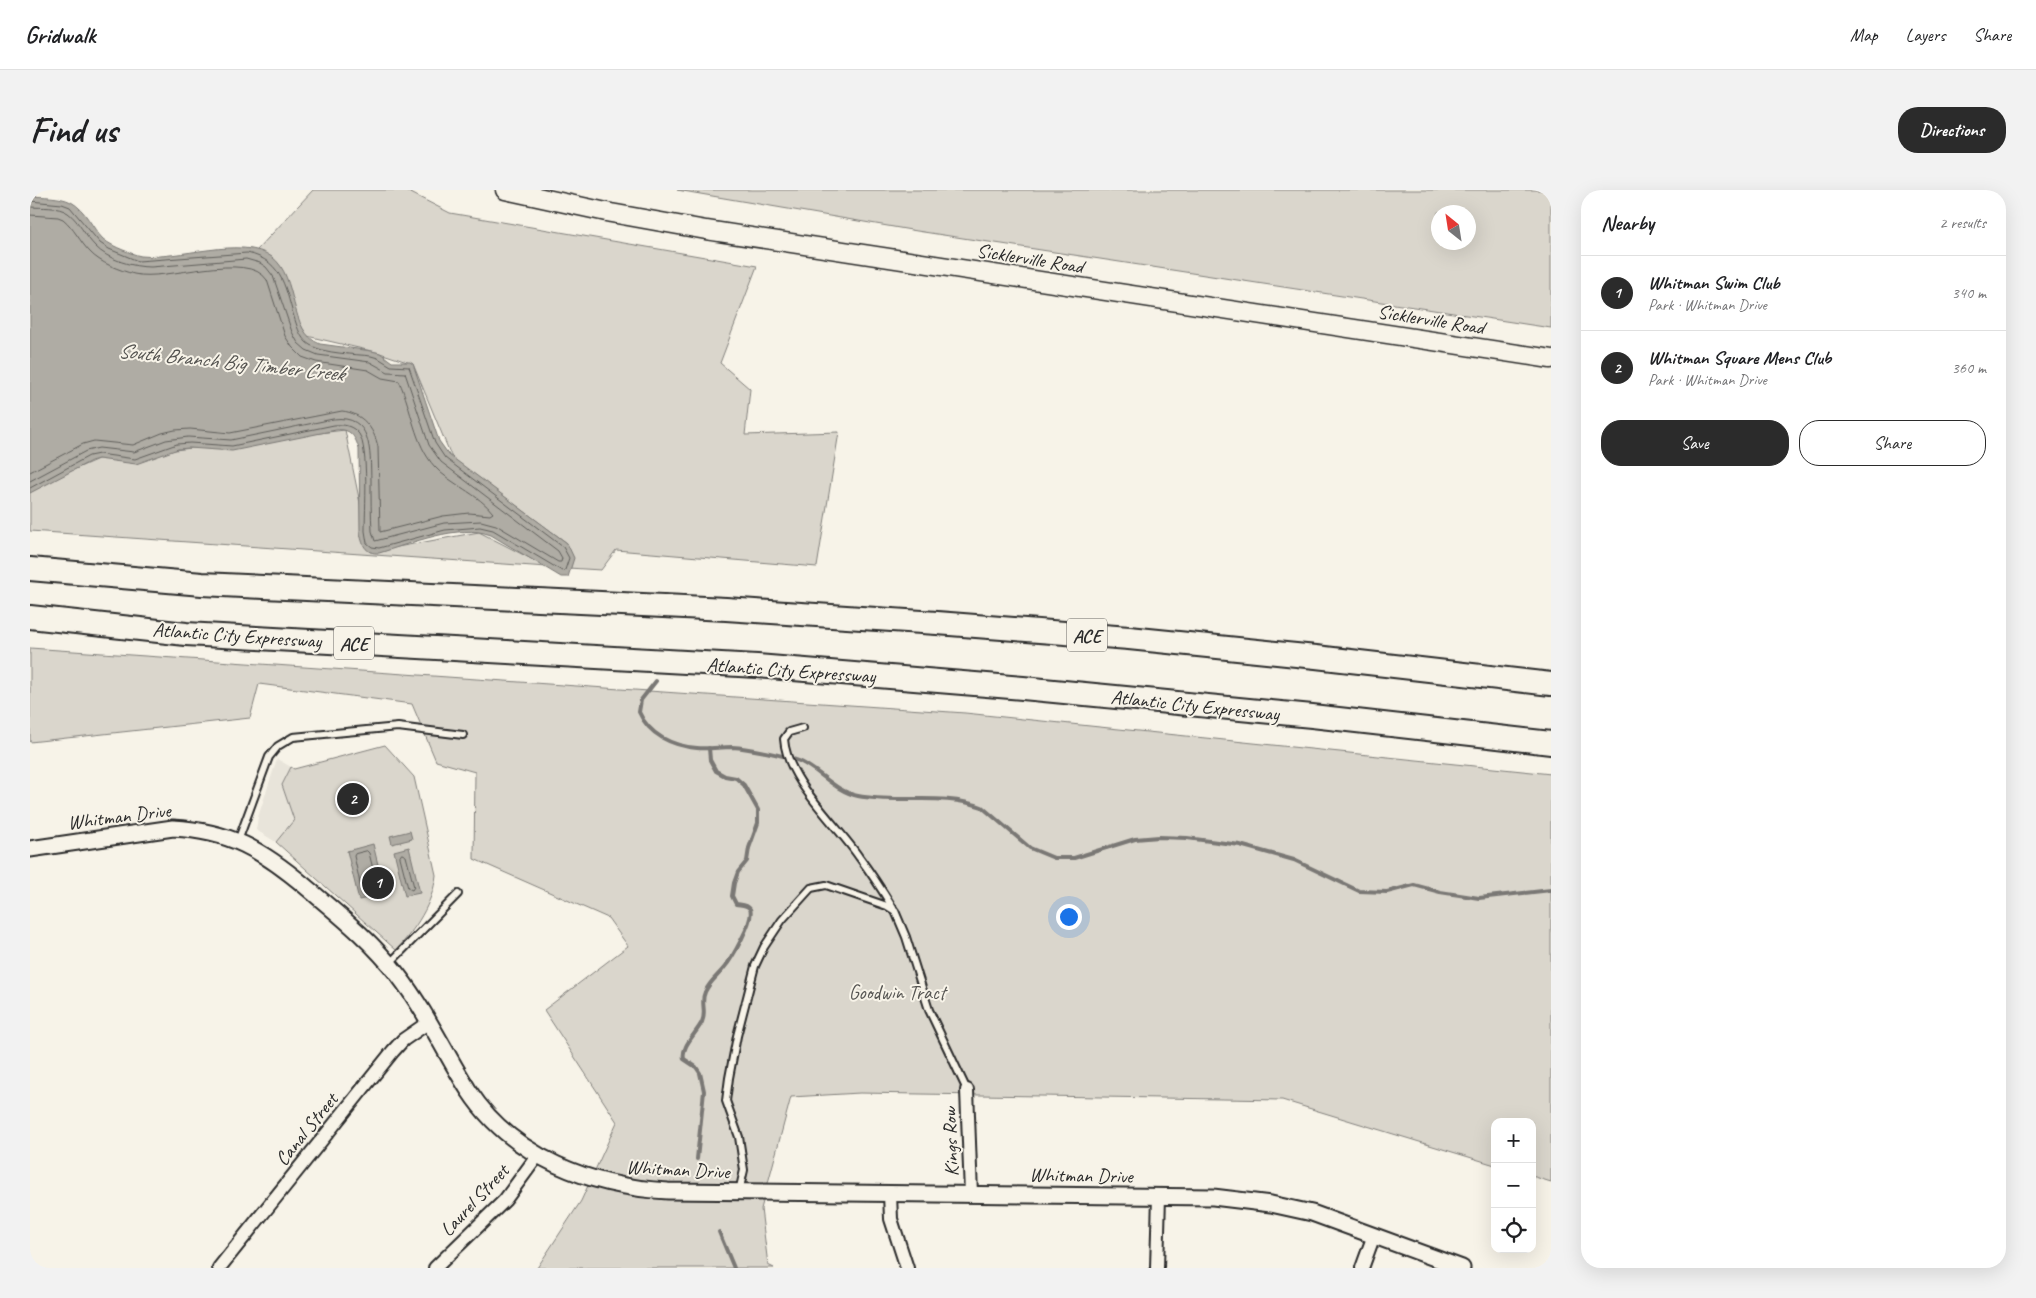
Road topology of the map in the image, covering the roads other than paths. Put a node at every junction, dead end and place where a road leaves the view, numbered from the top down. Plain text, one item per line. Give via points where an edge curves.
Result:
1 (505, 190) edge
2 (1551, 359) edge
3 (30, 569) edge
4 (30, 617) edge
5 (1551, 684) edge
6 (803, 728) dead end
7 (463, 735) dead end
8 (1551, 743) edge
9 (238, 841) junction
10 (30, 849) edge
11 (458, 894) dead end
12 (895, 911) junction
13 (389, 964) junction
14 (429, 1022) junction
15 (967, 1090) joint
16 (538, 1155) junction
17 (739, 1192) junction
18 (890, 1194) junction
19 (971, 1194) junction
20 (1159, 1196) junction
21 (1374, 1235) junction
22 (225, 1266) edge
23 (435, 1268) edge
24 (907, 1268) edge
25 (1158, 1268) edge
26 (1362, 1268) edge
27 (1462, 1268) edge

1 - 2 main road, Sicklerville Road via 706,230
3 - 5 highway, ACE via 202,584 726,609 937,623 1316,657
4 - 8 highway, Atlantic City Expressway / ACE via 186,634 807,670 1293,714
6 - 12 lane via 789,732 784,739 791,764 806,790 860,856
7 - 9 lane via 398,728 293,737 278,746 269,757
9 - 10 street, Whitman Drive via 204,831 173,828
9 - 13 street, Whitman Drive via 282,866 351,924
11 - 13 lane
12 - 15 lane via 929,1010
12 - 17 lane via 826,884 811,888 782,920 764,947 737,1036 726,1101 739,1137 744,1170
13 - 14 street, Whitman Drive
14 - 16 street, Whitman Drive via 479,1104 504,1129
14 - 22 street, Canal Street via 393,1051
15 - 19 street, Kings Row
16 - 17 street, Whitman Drive via 586,1178 617,1185 652,1190
16 - 23 street, Laurel Street via 505,1200
17 - 18 street, Whitman Drive
18 - 19 street, Whitman Drive
18 - 24 street via 891,1219
19 - 20 street, Whitman Drive
20 - 21 street, Whitman Drive via 1212,1197 1271,1204 1312,1213
20 - 25 street
21 - 26 street
21 - 27 street, Whitman Drive

